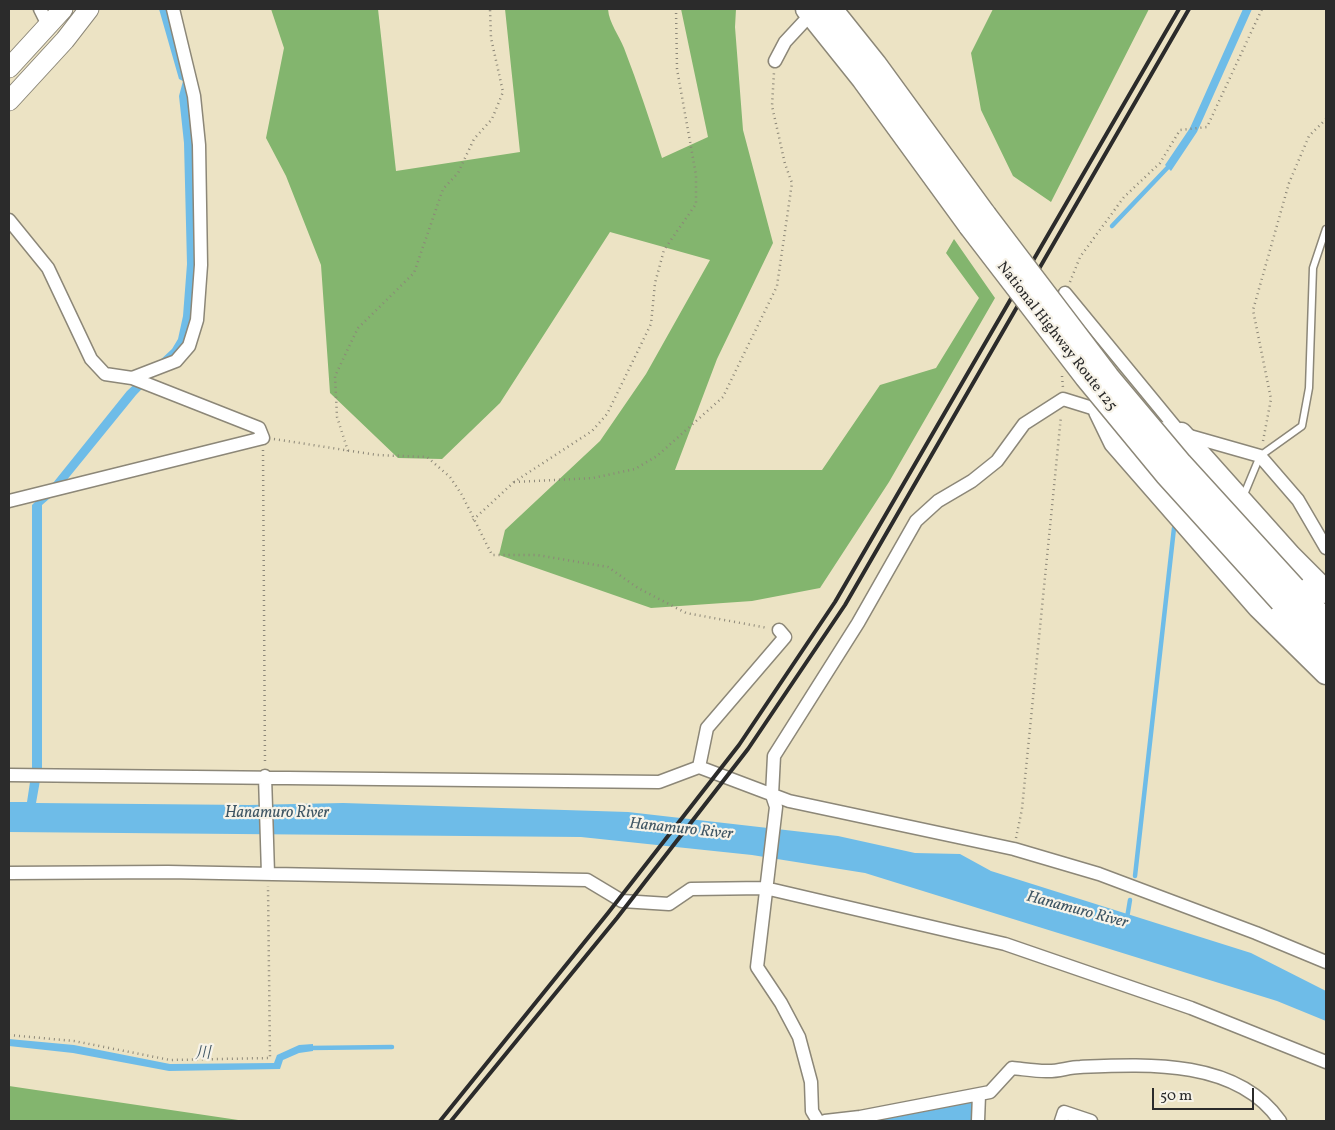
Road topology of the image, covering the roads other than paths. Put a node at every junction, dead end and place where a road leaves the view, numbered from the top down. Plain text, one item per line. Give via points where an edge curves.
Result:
1 (63, 9) edge
2 (89, 9) edge
3 (173, 9) edge
4 (816, 10) edge
5 (44, 17) edge
6 (775, 61) road end
7 (9, 68) edge
8 (9, 102) edge
9 (9, 220) edge
10 (1326, 229) edge
11 (1065, 293) road end
12 (1062, 358) dead end
13 (132, 378) junction
14 (1100, 411) junction
15 (1181, 434) junction
16 (1260, 456) junction
17 (9, 501) edge
18 (1242, 501) junction
19 (1326, 548) edge
20 (1326, 592) edge
21 (1287, 595) junction
22 (1326, 621) edge
23 (779, 630) road end
24 (1326, 646) edge
25 (1326, 673) edge
26 (699, 767) junction
27 (9, 775) edge
28 (265, 776) junction
29 (774, 801) junction
30 (9, 873) edge
31 (268, 874) junction
32 (766, 884) junction
33 (1326, 962) edge
34 (1326, 1062) edge
35 (979, 1095) junction
36 (818, 1121) edge
37 (825, 1121) edge
38 (978, 1121) edge
39 (1061, 1121) edge
40 (1091, 1121) edge
41 (1280, 1121) edge

1 - 5 main road
2 - 8 main road
3 - 13 street via 194,96 199,145 201,265 197,320 190,346 176,361
4 - 6 street via 785,42
4 - 21 highway, National Highway Route 125, bridge via 875,64 977,220 1044,295
5 - 7 main road
9 - 13 street via 48,268 91,359 105,374
10 - 16 lane via 1313,268 1309,388 1302,426
11 - 15 street
12 - 14 street
13 - 17 street via 259,428 263,438
14 - 15 street
14 - 25 highway via 1115,442 1259,607
14 - 29 street via 1063,399 1024,424 997,461 972,481 938,501 916,521 858,622 774,756
15 - 16 street
15 - 18 highway
16 - 18 lane
16 - 19 street via 1298,500
18 - 20 highway
21 - 22 highway, National Highway Route 125
21 - 24 highway, National Highway Route 125
23 - 26 street via 785,637 707,728
26 - 28 street via 659,782
26 - 29 street
27 - 28 street
28 - 31 street
29 - 32 street
29 - 33 street via 789,801 1014,849 1099,874
30 - 31 street
31 - 32 street via 587,880 622,901 669,904 691,890
32 - 34 street via 1005,944 1191,1008
32 - 36 street via 757,967 782,1003 799,1036 811,1082 812,1110
35 - 37 street
35 - 38 street
35 - 41 street via 990,1092 1012,1068 1047,1072 1077,1067 1140,1065 1178,1068 1230,1080 1257,1097
39 - 40 street via 1064,1112

